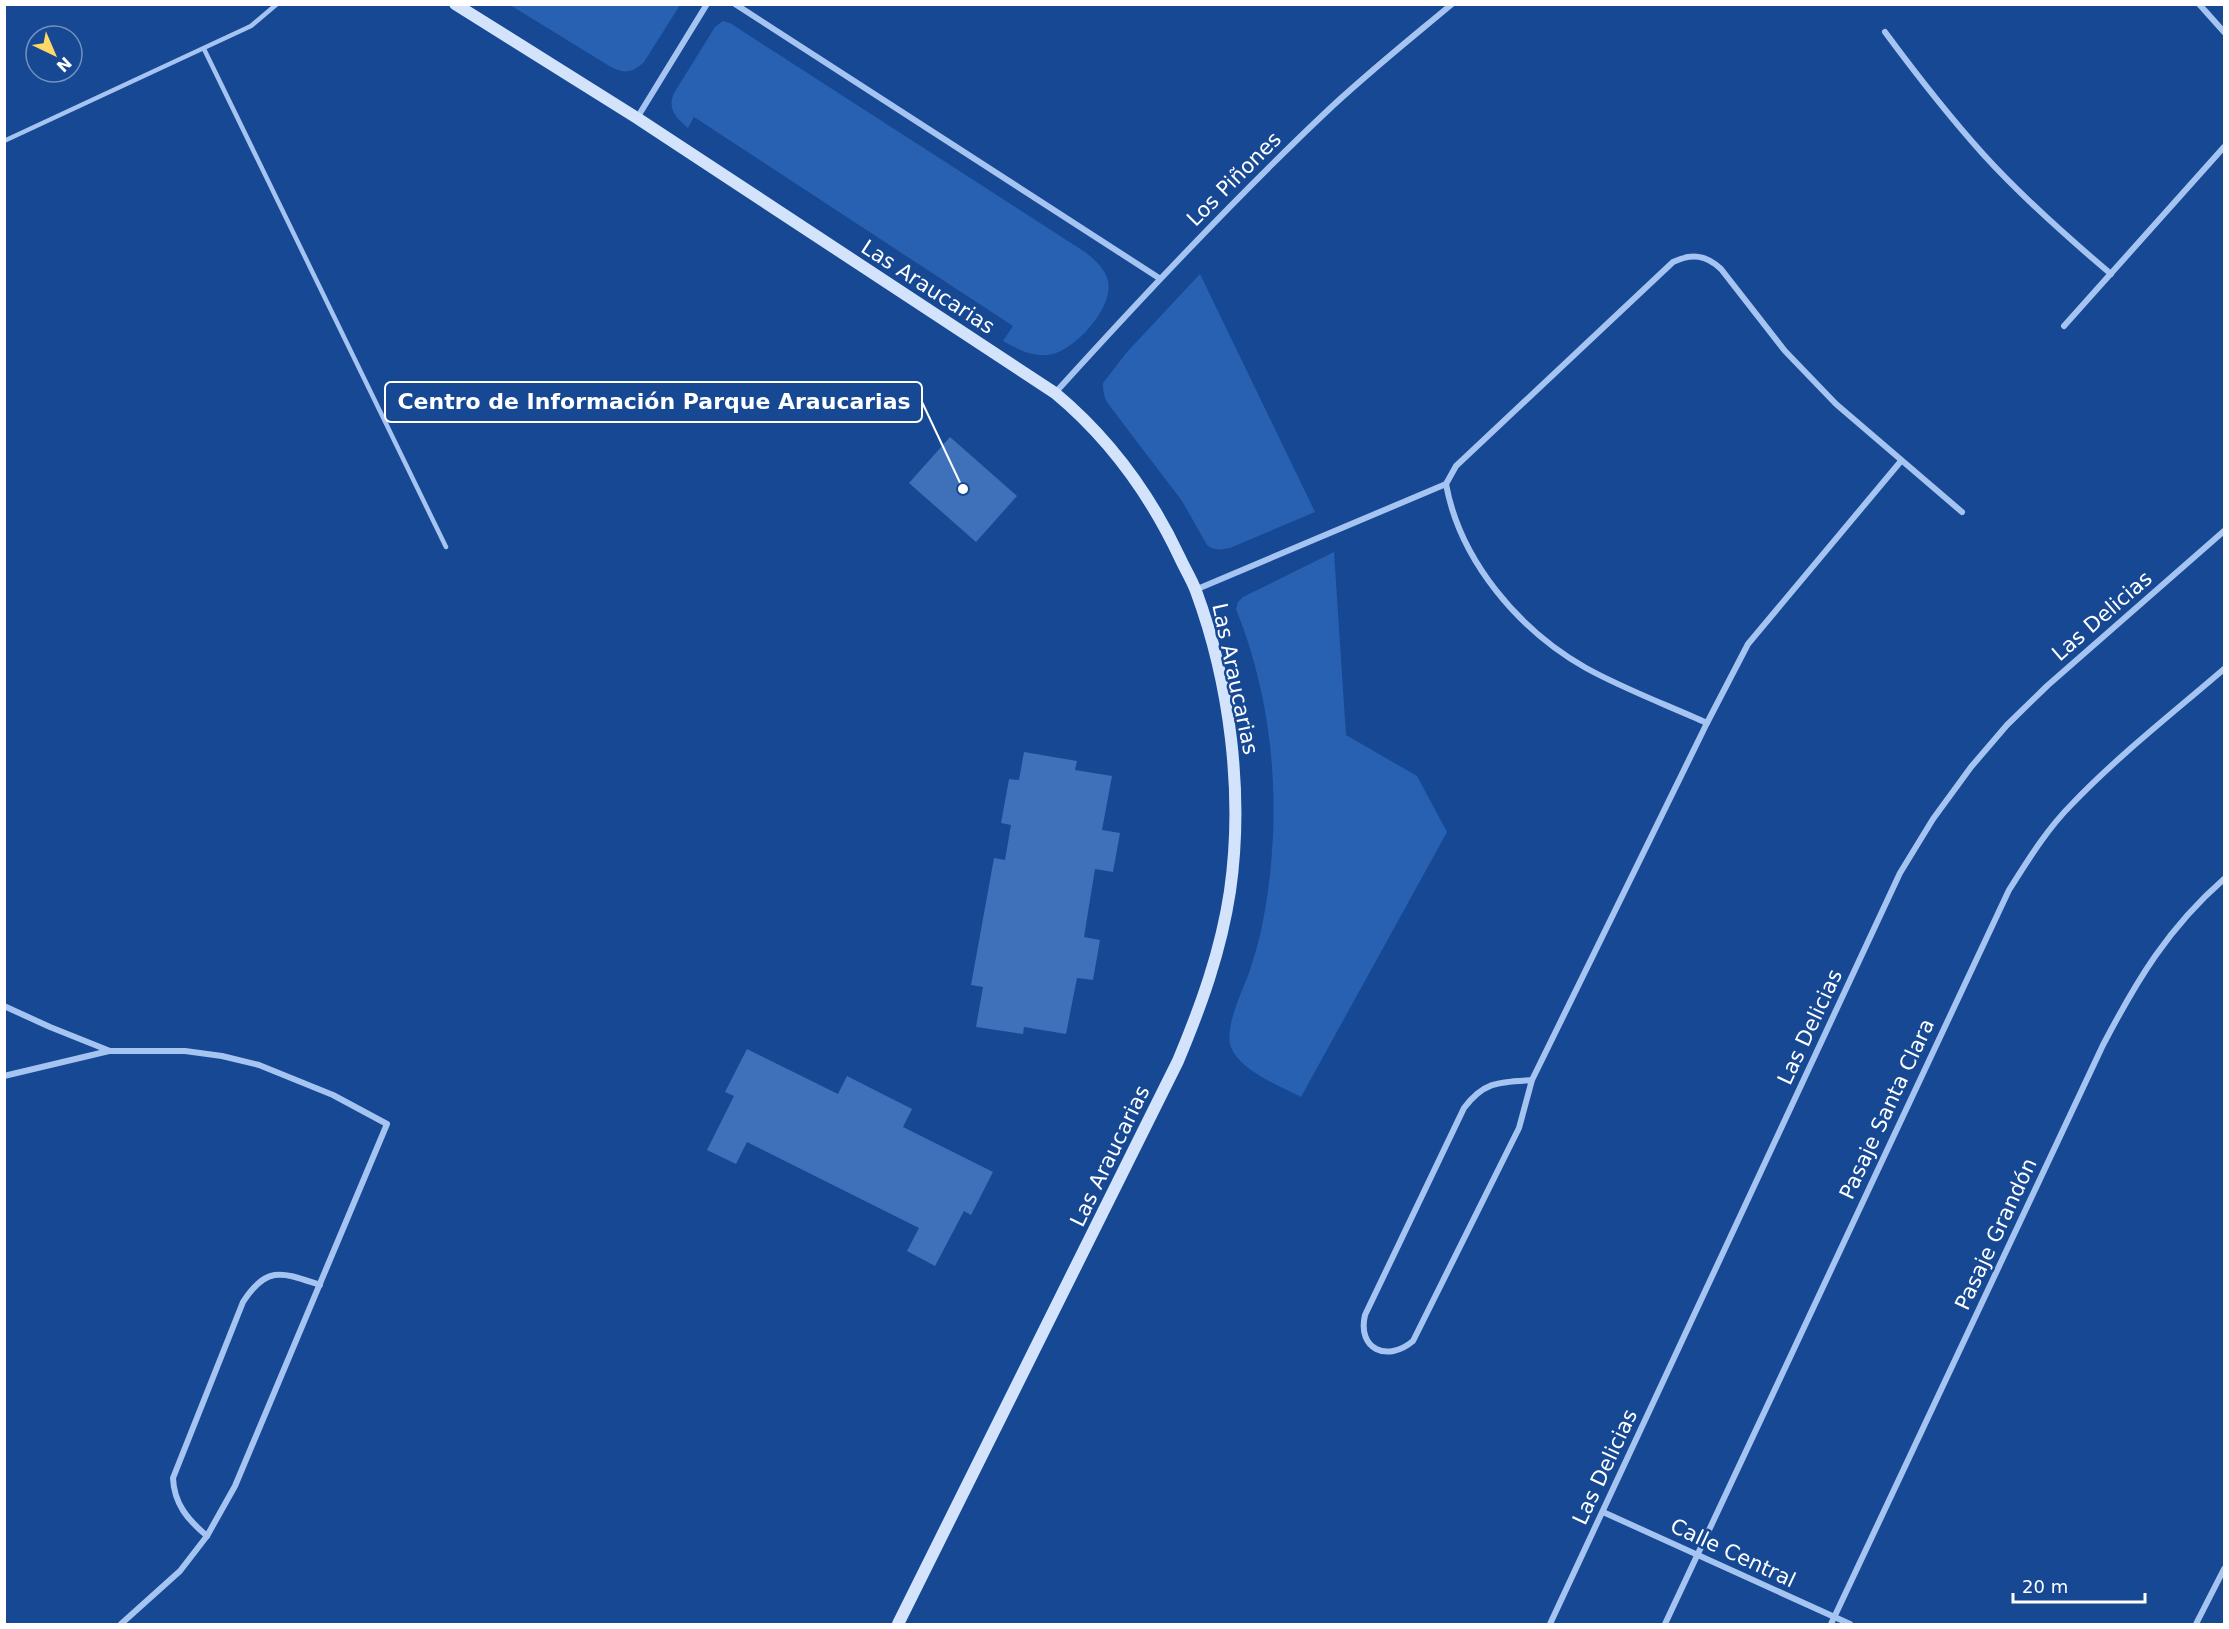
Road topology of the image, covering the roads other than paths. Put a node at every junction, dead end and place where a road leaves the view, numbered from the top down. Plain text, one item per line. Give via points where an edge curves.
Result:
1 (278, 4) edge
2 (455, 4) edge
3 (707, 4) edge
4 (735, 4) edge
5 (1452, 4) edge
6 (2199, 4) edge
7 (1885, 32) dead end
8 (2224, 32) edge
9 (204, 49) junction
10 (637, 118) junction
11 (4, 141) edge
12 (2224, 147) edge
13 (2110, 274) junction
14 (1159, 278) junction
15 (2064, 326) dead end
16 (1054, 393) junction
17 (1901, 461) junction
18 (1446, 484) junction
19 (1962, 512) dead end
20 (2224, 531) edge
21 (446, 547) dead end
22 (1195, 590) junction
23 (2224, 669) edge
24 (1707, 723) junction
25 (2224, 879) edge
26 (4, 1006) edge
27 (110, 1051) junction
28 (4, 1076) edge
29 (1532, 1080) junction
30 (320, 1285) junction
31 (1603, 1512) junction
32 (207, 1536) junction
33 (1697, 1555) junction
34 (2224, 1569) edge
35 (1833, 1621) edge
36 (121, 1624) edge
37 (898, 1624) edge
38 (1550, 1624) edge
39 (1665, 1624) edge
40 (1850, 1624) edge
41 (2196, 1624) edge

1 - 9 lane via 251,26
2 - 10 street, Las Araucarias
3 - 10 street
4 - 14 street
5 - 14 street, Los Piñones via 1325,112
6 - 8 street
7 - 13 street via 1984,155 2045,217
9 - 11 lane
9 - 21 lane
10 - 16 street, Las Araucarias
12 - 13 street
13 - 15 street
14 - 16 street, Los Piñones
16 - 22 street, Las Araucarias via 1101,436 1138,483 1173,542
17 - 18 street via 1836,404 1785,351 1721,269 1697,255 1674,262 1456,466
17 - 19 street
17 - 24 street via 1748,644
18 - 22 street
18 - 24 street via 1461,533 1476,561 1522,620 1586,668
20 - 31 street, Las Delicias via 2007,725 1933,819 1900,873
22 - 37 street, Las Araucarias via 1220,679 1234,767 1230,891 1211,975 1178,1061
23 - 33 street, Pasaje Santa Clara via 2070,805 2039,843 2009,890
24 - 29 street
25 - 35 street, Pasaje Grandón via 2176,927 2150,961 2103,1046
26 - 27 street
27 - 28 street
27 - 30 street via 185,1051 258,1065 333,1095 387,1124
29 - 29 street via 1495,1082 1481,1089 1464,1108 1365,1315 1365,1336 1375,1348 1394,1353 1413,1341 1519,1128
30 - 32 street via 235,1486
30 - 32 street via 286,1273 277,1274 257,1284 243,1302 173,1478 176,1501
31 - 33 street, Calle Central
31 - 38 street, Las Delicias
32 - 36 street via 180,1571
33 - 35 street, Calle Central
33 - 39 street, Pasaje Santa Clara
34 - 41 street
35 - 40 street, Calle Central

